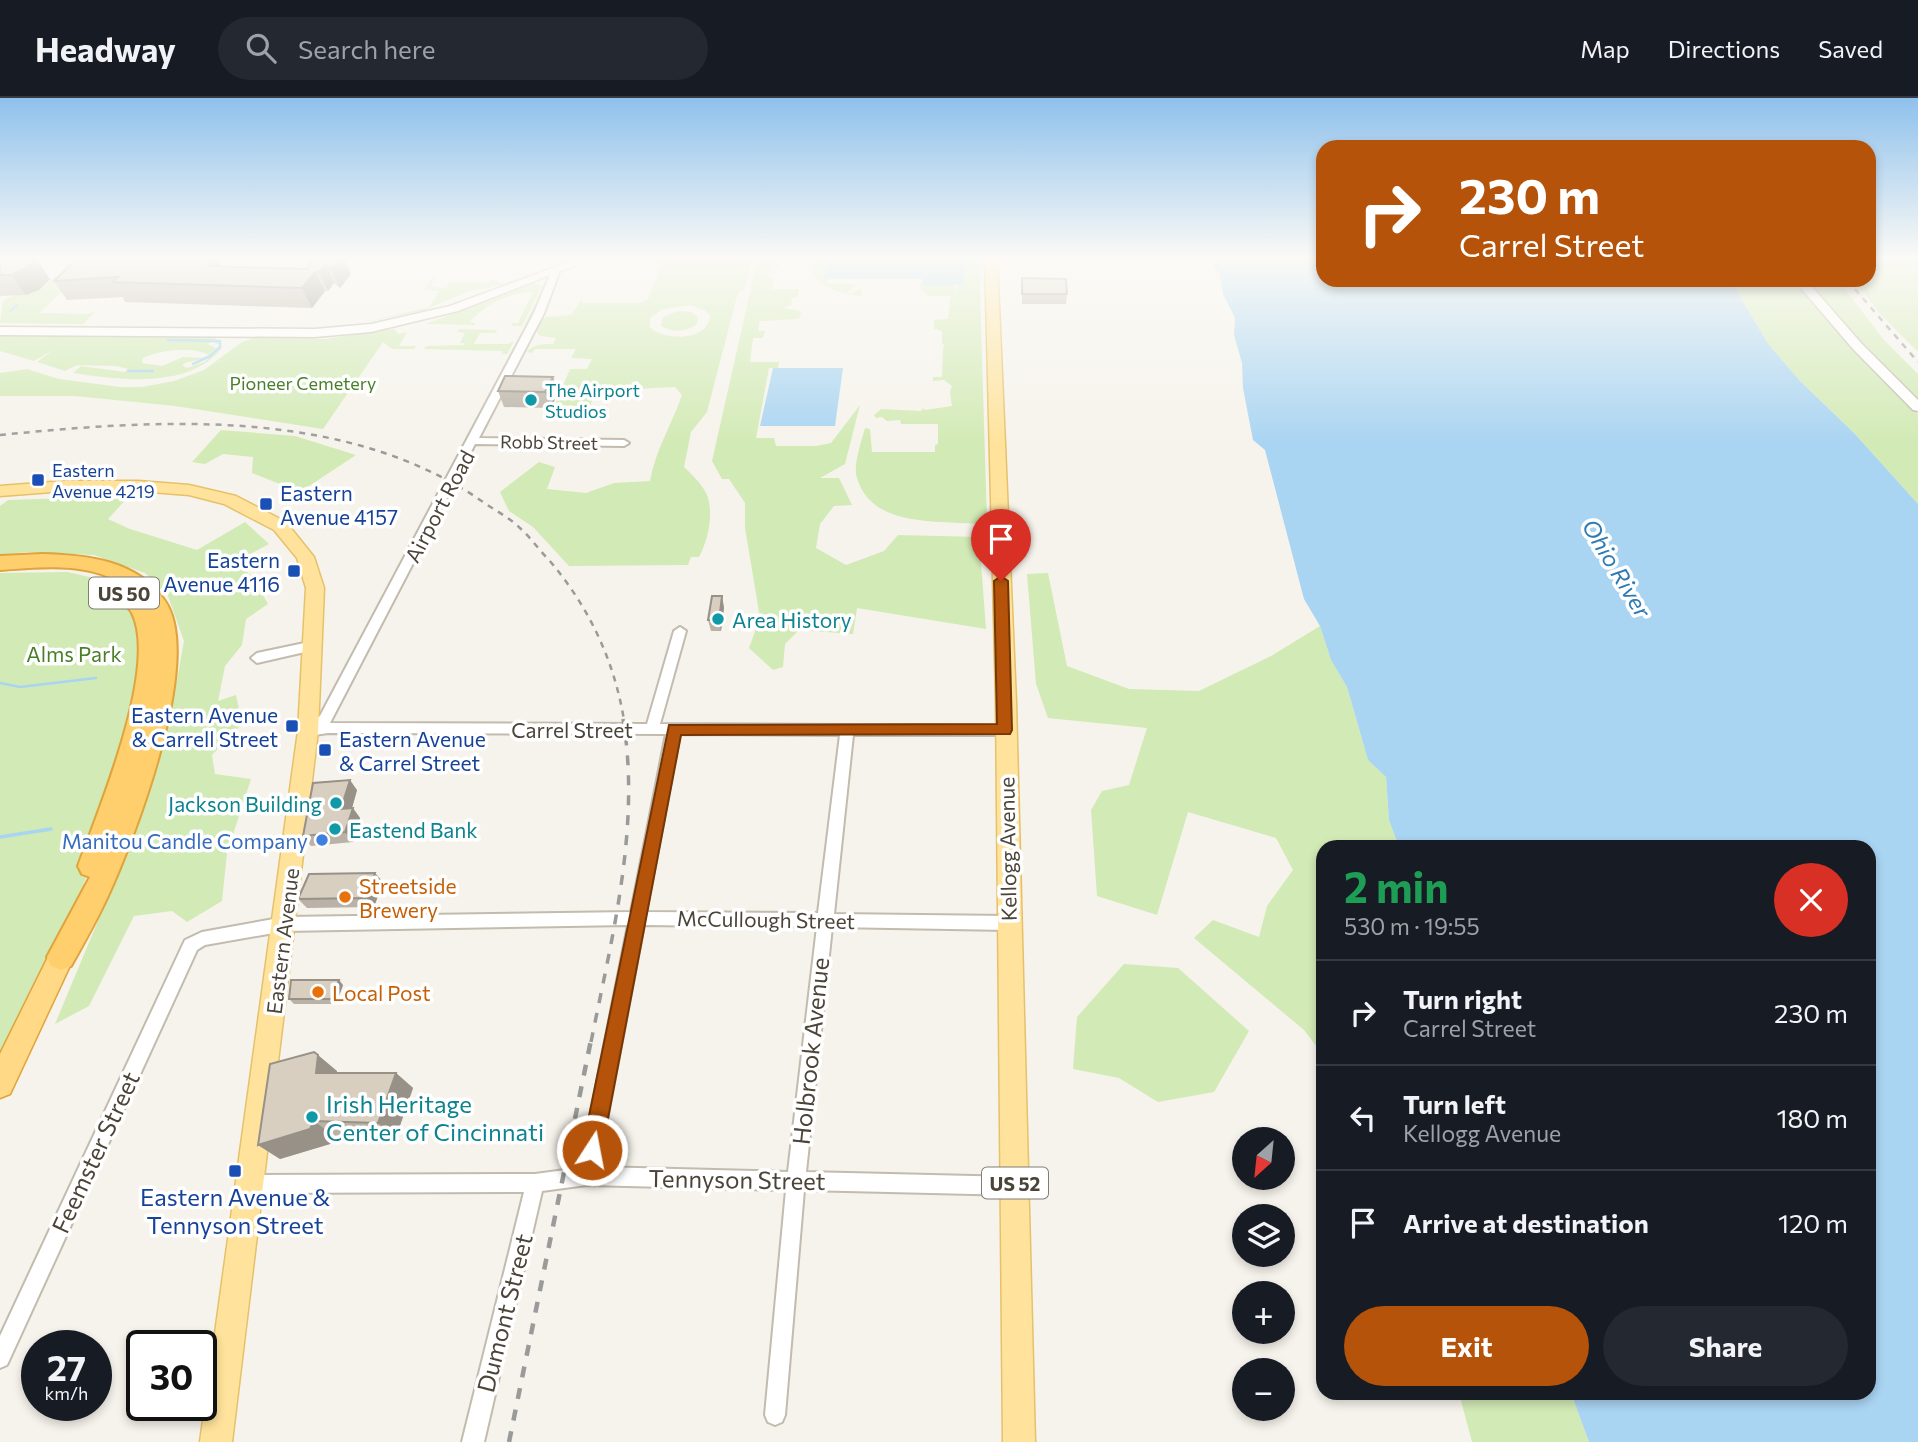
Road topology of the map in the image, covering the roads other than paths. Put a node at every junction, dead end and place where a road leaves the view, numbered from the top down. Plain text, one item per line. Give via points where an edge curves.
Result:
1 (407, 320) edge
2 (536, 320) edge
3 (993, 320) edge
4 (1834, 320) edge
5 (0, 331) edge
6 (1918, 407) edge
7 (474, 441) junction
8 (624, 443) dead end
9 (0, 491) edge
10 (0, 563) edge
11 (0, 573) edge
12 (680, 631) dead end
13 (314, 646) junction
14 (257, 658) dead end
15 (652, 729) junction
16 (674, 729) junction
17 (848, 729) junction
18 (1005, 730) junction
19 (308, 731) junction
20 (638, 919) junction
21 (824, 920) junction
22 (1008, 923) junction
23 (285, 924) junction
24 (191, 945) joint
25 (61, 957) junction
26 (0, 1084) edge
27 (587, 1176) junction
28 (796, 1181) junction
29 (535, 1183) junction
30 (250, 1184) junction
31 (1015, 1186) junction
32 (0, 1358) edge
33 (775, 1415) dead end
34 (216, 1442) edge
35 (473, 1442) edge
36 (1019, 1442) edge

1 - 5 street via 315,332
2 - 7 street, Airport Road
3 - 18 main road, Kellogg Avenue / US 52
4 - 6 street
7 - 8 street, Robb Street
7 - 19 street, Airport Road via 325,720
9 - 13 main road, Eastern Avenue via 151,486 199,492 247,506 280,526 305,556 315,588
10 - 25 highway, US 50 via 53,560 110,570 146,592 165,623 165,679 133,796 97,893
11 - 25 highway, US 50 via 67,572 106,581 134,601 148,631 150,652 131,748
12 - 15 street
13 - 14 street
13 - 19 main road, Eastern Avenue
15 - 16 street, Carrel Street
15 - 19 street, Carrel Street
16 - 17 street, Carrel Street
16 - 20 street
17 - 18 street, Carrel Street
17 - 21 street, Holbrook Avenue
18 - 22 main road, Kellogg Avenue / US 52
19 - 23 main road, Eastern Avenue
20 - 21 street, McCullough Street
20 - 23 street, McCullough Street
20 - 27 street
21 - 22 street, McCullough Street
21 - 28 street, Holbrook Avenue
22 - 31 main road, Kellogg Avenue / US 52
23 - 24 street, McCullough Street via 211,935
23 - 30 main road, Eastern Avenue
24 - 32 street, Feemster Street
25 - 26 highway, US 50
27 - 28 street, Tennyson Street
27 - 29 street, Tennyson Street
28 - 31 street, Tennyson Street
28 - 33 street, Holbrook Avenue
29 - 30 street, Tennyson Street
29 - 35 street, Dumont Street
30 - 34 main road, Eastern Avenue
31 - 36 main road, Kellogg Avenue / US 52

